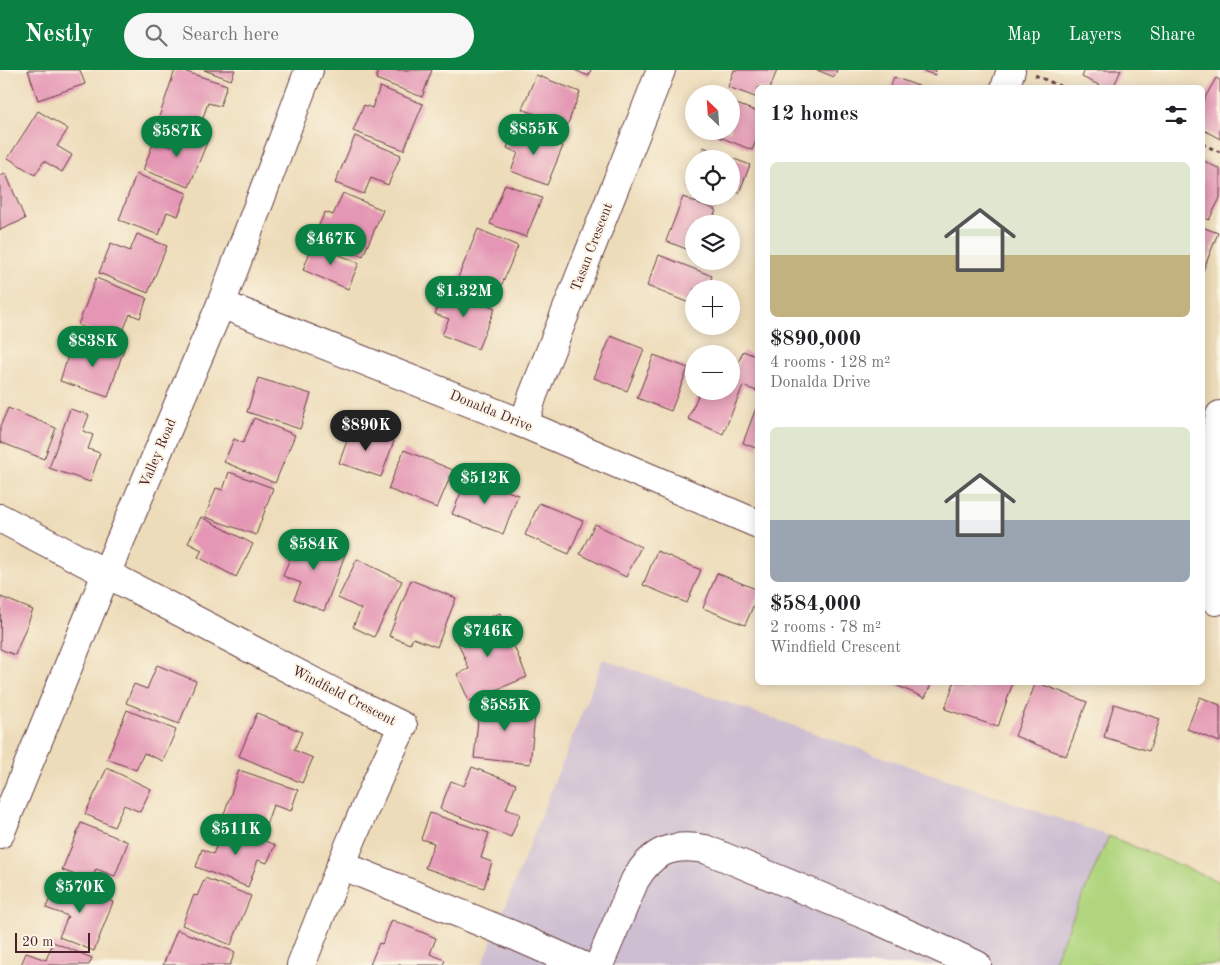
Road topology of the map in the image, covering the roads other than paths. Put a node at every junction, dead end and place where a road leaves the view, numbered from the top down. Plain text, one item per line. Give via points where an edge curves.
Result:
1 (309, 70) edge
2 (661, 70) edge
3 (1021, 72) edge
4 (1008, 85) edge
5 (221, 304) junction
6 (1220, 415) edge
7 (524, 424) junction
8 (0, 518) edge
9 (755, 523) edge
10 (106, 574) junction
11 (1213, 602) edge
12 (0, 834) edge
13 (341, 865) junction
14 (301, 965) edge
15 (581, 965) edge
16 (599, 965) edge
17 (977, 965) edge

1 - 5 street, Valley Road
2 - 7 street, Tasan Crescent
3 - 4 street
5 - 7 street, Donalda Drive
5 - 10 street, Valley Road
6 - 11 street via 1209,474
7 - 9 street, Donalda Drive
8 - 10 street
10 - 12 street, Valley Road
10 - 13 street, Windfield Crescent via 403,726
13 - 14 street, Windfield Crescent
13 - 15 street
16 - 17 street via 642,868 653,857 678,846 705,849

